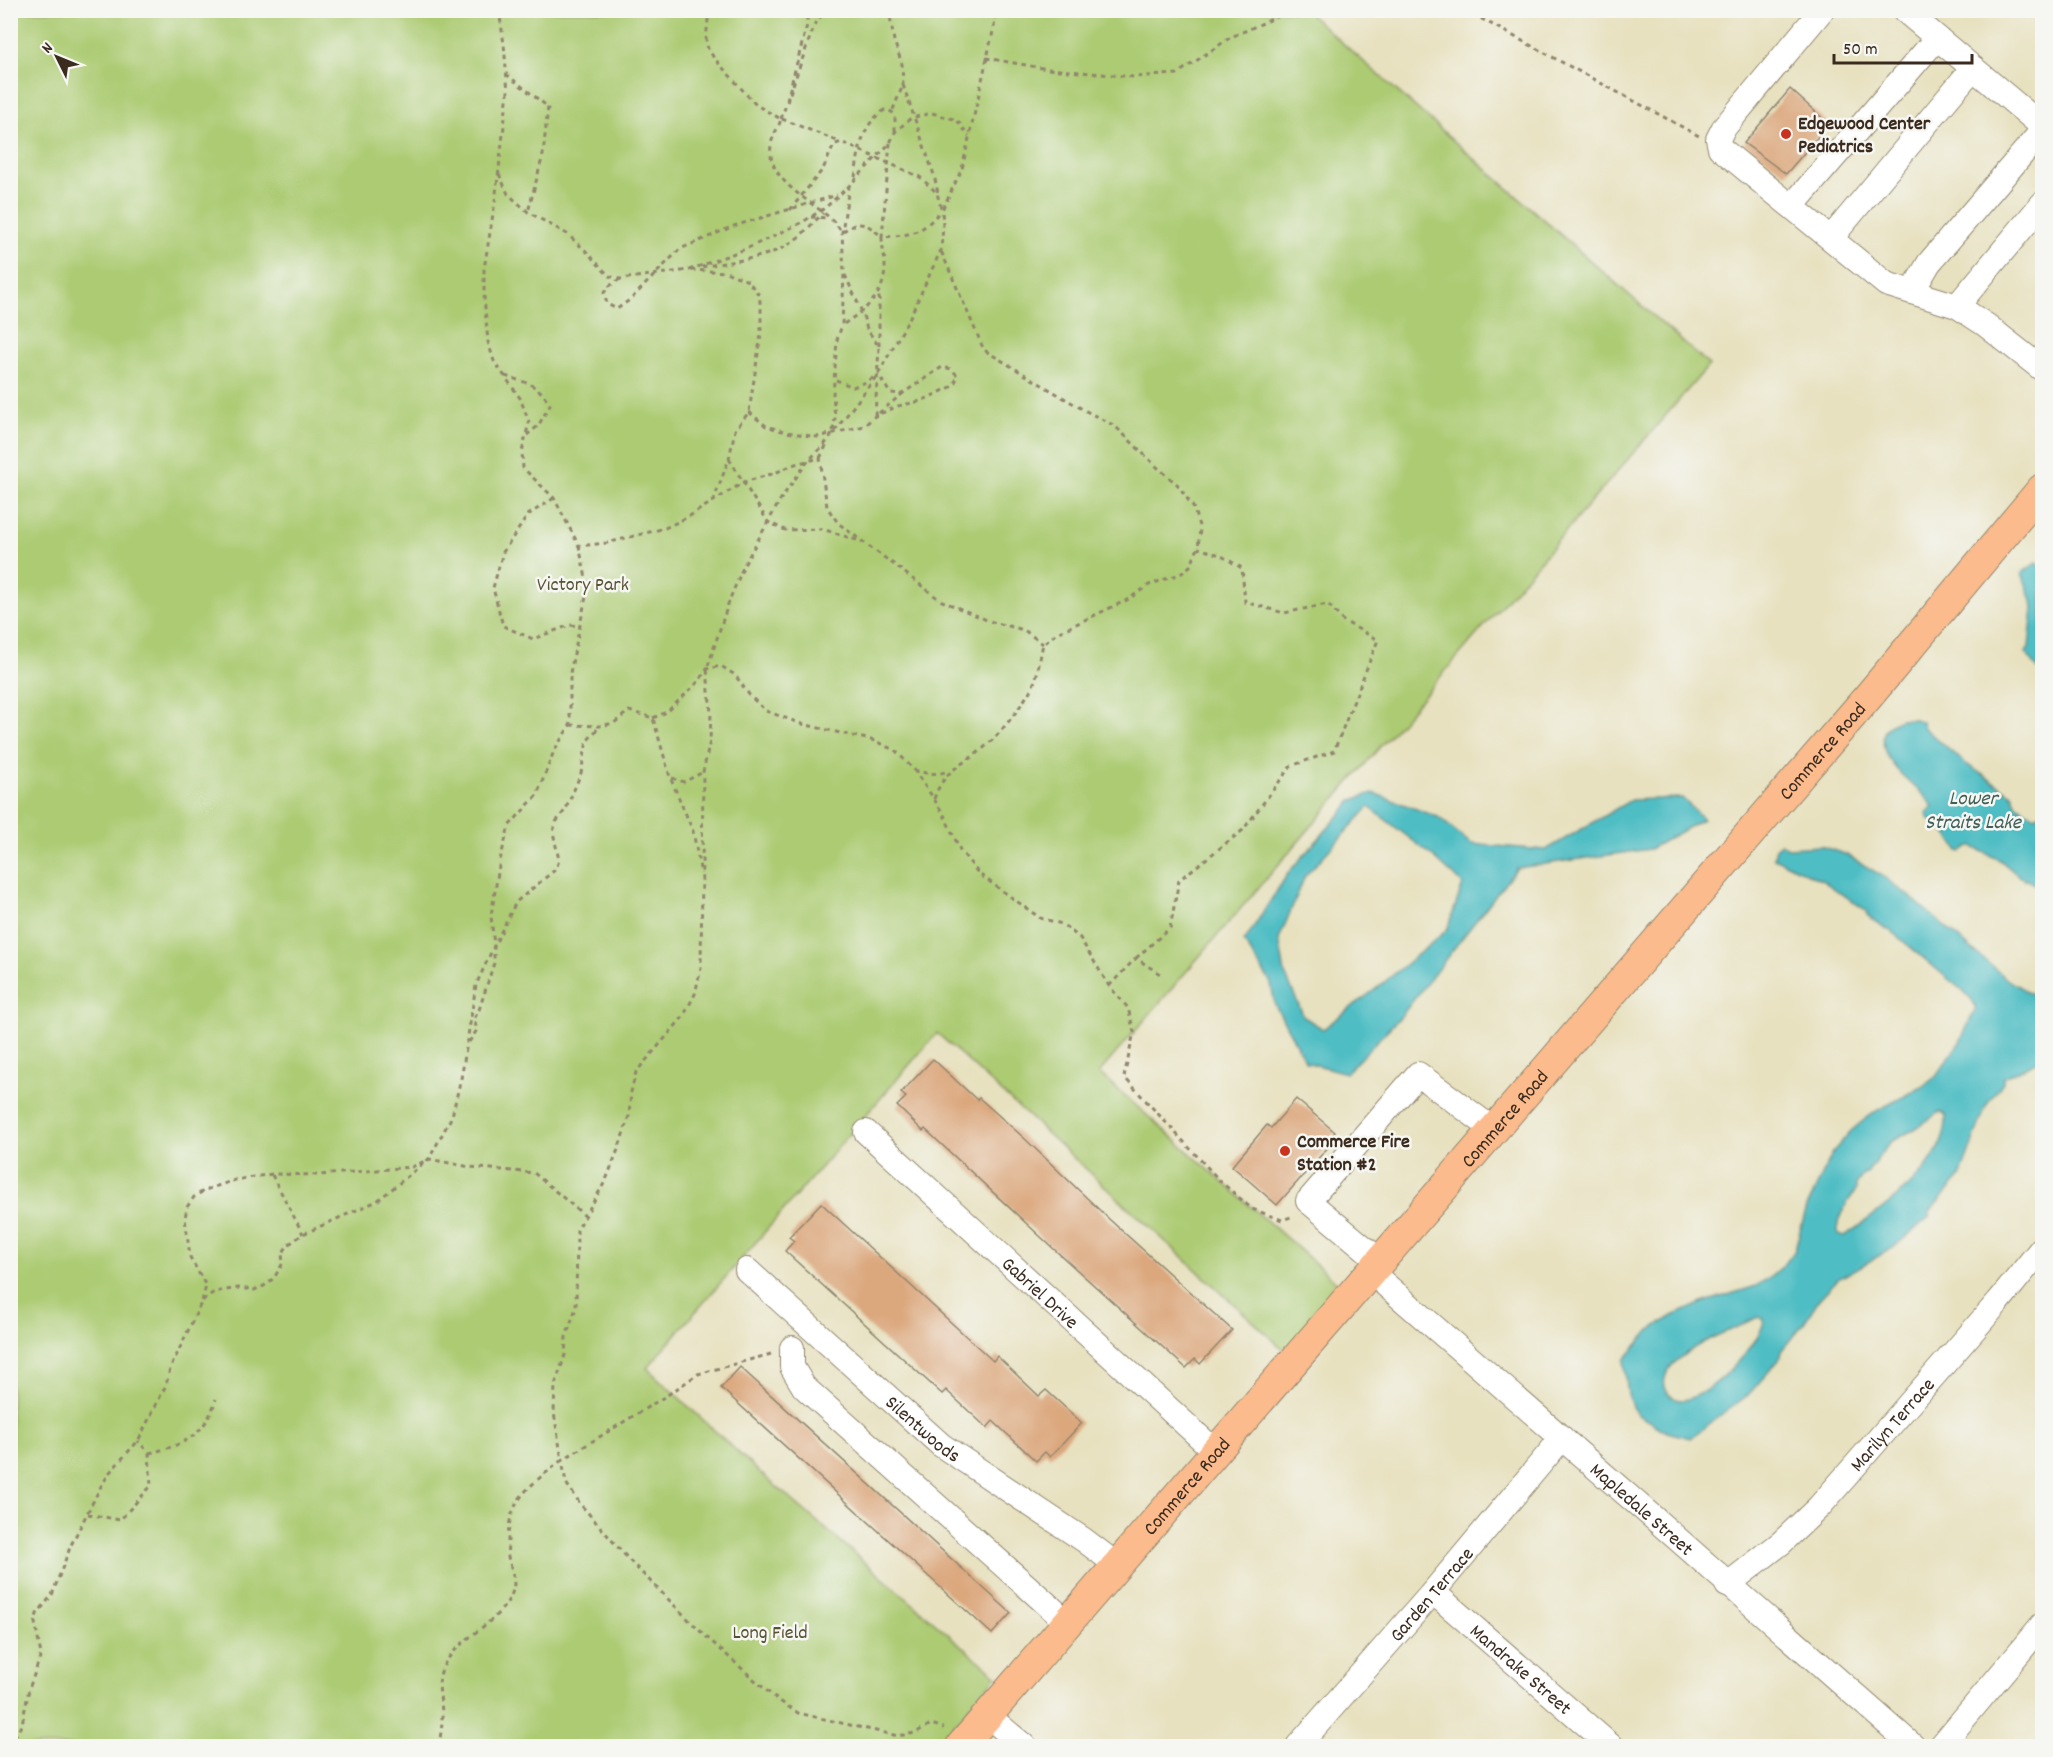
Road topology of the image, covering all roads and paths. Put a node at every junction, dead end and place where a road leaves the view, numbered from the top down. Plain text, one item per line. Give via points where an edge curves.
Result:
1 (499, 10) edge
2 (709, 10) edge
3 (807, 10) edge
4 (825, 10) edge
5 (889, 10) edge
6 (996, 10) edge
7 (1296, 10) edge
8 (1465, 10) edge
9 (1822, 10) edge
10 (1904, 10) edge
11 (1937, 38) junction
12 (987, 58) junction
13 (1973, 68) junction
14 (506, 74) junction
15 (903, 85) junction
16 (892, 112) junction
17 (914, 117) junction
18 (781, 119) junction
19 (2043, 126) edge
20 (2043, 131) edge
21 (895, 132) junction
22 (969, 136) junction
23 (841, 142) junction
24 (890, 143) junction
25 (1720, 148) junction
26 (859, 151) junction
27 (875, 158) junction
28 (888, 162) junction
29 (499, 172) junction
30 (854, 178) junction
31 (849, 186) junction
32 (840, 194) junction
33 (801, 197) junction
34 (811, 203) junction
35 (2043, 204) edge
36 (1792, 206) junction
37 (789, 210) junction
38 (942, 210) junction
39 (528, 212) junction
40 (822, 212) junction
41 (811, 217) junction
42 (818, 218) junction
43 (830, 218) junction
44 (842, 232) junction
45 (882, 237) junction
46 (1831, 238) junction
47 (941, 250) junction
48 (689, 270) junction
49 (844, 273) junction
50 (655, 275) junction
51 (620, 279) junction
52 (1912, 292) junction
53 (879, 294) junction
54 (1957, 306) junction
55 (862, 312) junction
56 (842, 325) junction
57 (879, 347) junction
58 (2040, 362) edge
59 (878, 374) junction
60 (504, 375) junction
61 (835, 380) junction
62 (902, 394) junction
63 (749, 412) junction
64 (875, 416) junction
65 (840, 423) junction
66 (848, 430) junction
67 (832, 434) junction
68 (527, 435) junction
69 (820, 458) junction
70 (729, 459) junction
71 (808, 461) junction
72 (744, 482) junction
73 (2043, 489) edge
74 (554, 498) junction
75 (712, 502) junction
76 (768, 522) junction
77 (863, 542) junction
78 (579, 546) junction
79 (1198, 548) junction
80 (579, 626) junction
81 (1043, 644) junction
82 (707, 669) junction
83 (653, 718) junction
84 (570, 725) junction
85 (600, 726) junction
86 (914, 770) junction
87 (950, 771) junction
88 (702, 772) junction
89 (670, 777) junction
90 (934, 799) junction
91 (703, 881) junction
92 (494, 946) junction
93 (1136, 958) junction
94 (1163, 976) dead end
95 (1109, 986) junction
96 (467, 1045) junction
97 (1494, 1130) junction
98 (866, 1132) dead end
99 (429, 1159) junction
100 (272, 1174) junction
101 (1319, 1210) junction
102 (585, 1216) junction
103 (303, 1234) junction
104 (2043, 1248) edge
105 (1375, 1267) junction
106 (747, 1270) dead end
107 (202, 1301) junction
108 (792, 1348) joint
109 (216, 1399) dead end
110 (1562, 1438) junction
111 (138, 1441) junction
112 (1215, 1452) junction
113 (149, 1453) junction
114 (562, 1460) junction
115 (88, 1514) junction
116 (1117, 1565) junction
117 (1727, 1585) junction
118 (1432, 1592) junction
119 (1068, 1623) junction
120 (2043, 1625) edge
121 (988, 1716) junction
122 (964, 1743) edge
123 (1307, 1744) edge
124 (10, 1745) edge
125 (439, 1746) edge
126 (1024, 1746) edge
127 (1611, 1746) edge
128 (1912, 1746) edge
129 (1941, 1746) edge

1 - 14 path
2 - 18 path via 708,49 756,105
3 - 18 path via 805,32
4 - 18 path via 814,26
5 - 15 path
6 - 12 path
7 - 12 path via 1231,37 1177,74 1134,77 1048,69
8 - 25 path
9 - 25 street via 1723,129 1718,139
10 - 11 street
11 - 13 street
11 - 36 street
12 - 22 path
13 - 19 street
13 - 46 street
14 - 29 path via 508,92
14 - 39 path via 548,108 543,155
15 - 16 path
15 - 17 path
16 - 21 path
16 - 26 path via 885,110 869,122
17 - 21 path
17 - 22 path via 932,113 957,120
17 - 38 path
18 - 23 path
18 - 33 path via 771,145 772,163
20 - 52 street via 1929,263
21 - 24 path
22 - 38 path via 962,169
23 - 26 path
23 - 33 path via 834,145 823,170
24 - 27 path
24 - 28 path
25 - 36 street
26 - 27 path
26 - 30 path
27 - 28 path
27 - 30 path
28 - 38 path via 920,177 937,193
28 - 45 path
29 - 39 path via 508,194
29 - 60 path via 484,268 484,297 488,342
30 - 31 path
31 - 32 path
31 - 44 path
32 - 34 path
32 - 40 path
33 - 34 path
33 - 37 path
34 - 37 path
34 - 40 path
35 - 54 street
36 - 46 street
37 - 50 path via 734,226 680,249
38 - 45 path via 928,226 906,235
38 - 47 path
39 - 51 path via 567,234 609,276
40 - 41 path
40 - 42 path
40 - 43 path
41 - 42 path
41 - 48 path via 748,248
42 - 43 path
42 - 48 path via 786,246 770,254
43 - 44 path
44 - 45 path via 863,223
44 - 49 path
45 - 53 path via 885,268
46 - 52 street via 1886,284
47 - 59 path
47 - 79 path via 984,350 1115,426 1178,485 1193,507 1200,529
48 - 50 path
48 - 63 path via 726,272 748,281 759,295 761,334
49 - 55 path
49 - 56 path
50 - 51 path
50 - 51 path via 617,309 607,304 604,293
52 - 54 street
53 - 55 path
53 - 57 path
54 - 58 street
55 - 56 path
55 - 57 path
56 - 61 path via 837,340
57 - 59 path
59 - 61 path via 853,387
59 - 62 path via 890,393
59 - 64 path
59 - 65 path
60 - 68 path via 524,407 529,422
60 - 68 path via 543,392 550,405 538,426
61 - 67 path
62 - 64 path
62 - 64 path via 942,367 958,376 953,386
63 - 67 path via 766,426 786,432 817,437
63 - 70 path via 735,430
64 - 66 path via 864,426
65 - 66 path
65 - 67 path
66 - 67 path
67 - 69 path
67 - 71 path
68 - 74 path via 523,468
69 - 71 path
69 - 77 path via 828,507 838,523
70 - 72 path
70 - 75 path
71 - 72 path
71 - 76 path
72 - 75 path
72 - 76 path
73 - 97 main road, Commerce Road
74 - 78 path
74 - 80 path via 528,515 503,552 493,588 503,626 534,639 570,625
75 - 78 path via 665,528
76 - 77 path via 784,530 822,529
76 - 82 path via 729,601
77 - 81 path via 940,600 989,621 1024,630
78 - 80 path via 588,586
79 - 81 path via 1191,565 1182,573 1149,585
79 - 93 path via 1242,568 1245,602 1284,613 1328,604 1342,620 1378,640 1334,752 1291,766 1244,830 1179,880 1170,928
80 - 84 path via 570,673
81 - 87 path via 1035,682 1012,716 989,743
82 - 83 path via 667,712
82 - 86 path via 721,666 735,675 766,711 875,741 896,751
82 - 88 path via 710,741
83 - 85 path via 629,711 614,723
83 - 89 path
84 - 85 path
84 - 92 path via 554,751 537,795 509,826 491,916
85 - 92 path via 587,741 581,773 556,822 556,869 516,902
86 - 87 path via 937,775
86 - 90 path
87 - 90 path via 939,784
88 - 89 path via 684,782
88 - 91 path
89 - 91 path via 693,831
90 - 95 path via 960,850 979,874 1040,918 1062,924 1080,938
91 - 102 path via 701,968 695,994 682,1017 636,1072 619,1148
92 - 96 path via 476,985
92 - 96 path via 494,963 474,1019 477,1030
93 - 94 path
93 - 95 path
95 - 101 path via 1128,1008 1134,1032 1124,1077 1212,1172 1251,1209 1282,1220
96 - 99 path via 452,1116
97 - 101 street via 1418,1074 1308,1201
97 - 105 main road, Commerce Road
98 - 112 street, Gabriel Drive
99 - 100 path via 412,1167 319,1175
99 - 102 path via 534,1173
99 - 103 path via 377,1201
100 - 103 path
100 - 107 path via 205,1190 187,1207 190,1257 206,1286
101 - 105 street, Mapledale Street
102 - 114 path via 577,1230 576,1308 555,1385 554,1413
103 - 107 path via 288,1245 282,1254 283,1263 264,1286 214,1292
104 - 117 street, Marilyn Terrace via 1819,1507 1782,1544
105 - 110 street, Mapledale Street
105 - 112 main road, Commerce Road
106 - 116 street, Silentwoods via 941,1444
107 - 111 path
108 - 114 path via 698,1374
108 - 119 street via 792,1367 804,1387
109 - 113 path via 211,1417 195,1435 176,1447
110 - 117 street, Mapledale Street
110 - 118 street, Garden Terrace
111 - 113 path
111 - 115 path via 110,1472
112 - 116 main road, Commerce Road
113 - 115 path via 151,1486 120,1520
114 - 122 path via 566,1483 631,1562 775,1698 798,1713 898,1736 931,1724
114 - 125 path via 529,1487 512,1509 508,1554 513,1590 504,1607 443,1666 438,1688 442,1718
115 - 124 path via 52,1595 37,1614 41,1655 22,1724
116 - 119 main road, Commerce Road
117 - 128 street, Mapledale Street
118 - 123 street, Garden Terrace
118 - 127 street, Mandrake Street
119 - 121 main road, Commerce Road
120 - 129 street
121 - 122 main road, Commerce Road
121 - 126 street

